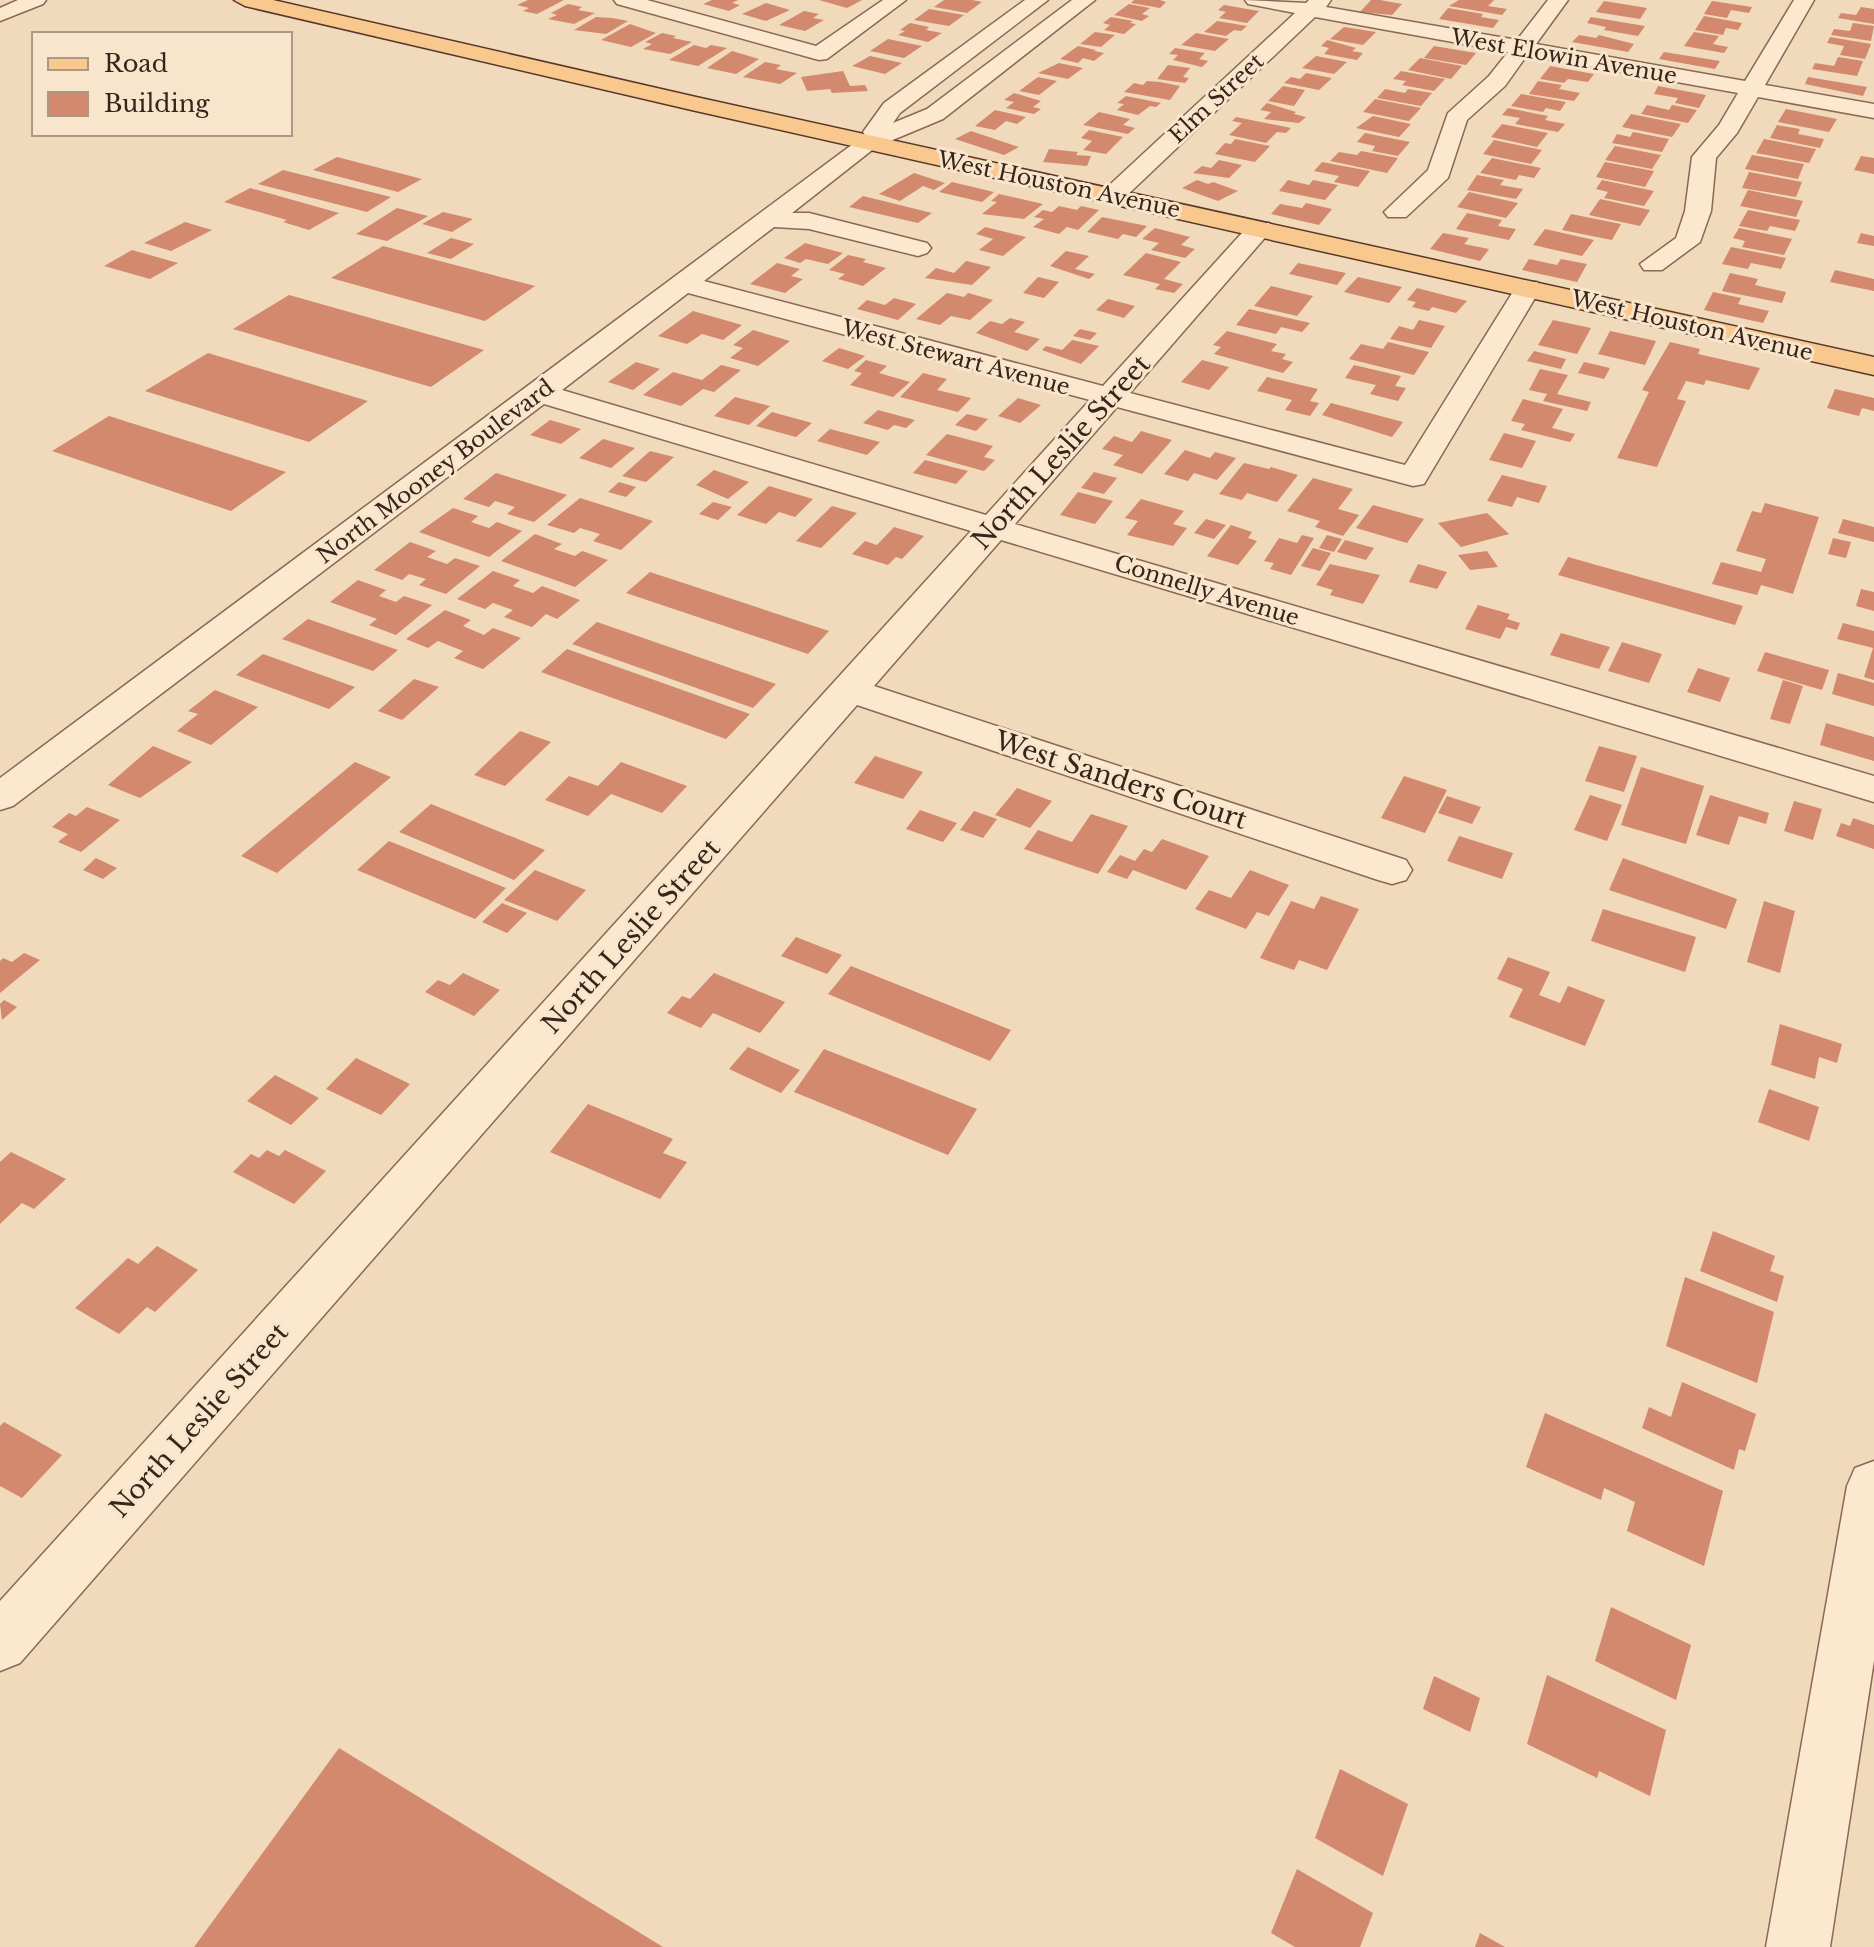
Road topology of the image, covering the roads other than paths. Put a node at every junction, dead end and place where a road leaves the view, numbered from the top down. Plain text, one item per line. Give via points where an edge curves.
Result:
1 (36, 0) edge
2 (245, 0) edge
3 (624, 0) edge
4 (896, 0) edge
5 (1038, 0) edge
6 (1085, 0) edge
7 (1255, 0) edge
8 (1558, 0) edge
9 (1804, 0) edge
10 (1315, 5) edge
11 (0, 15) edge
12 (1519, 49) junction
13 (1752, 89) junction
14 (1874, 111) edge
15 (868, 142) junction
16 (1112, 196) junction
17 (1397, 212) dead end
18 (768, 219) junction
19 (1260, 228) junction
20 (918, 248) dead end
21 (1653, 264) dead end
22 (685, 284) junction
23 (1528, 288) junction
24 (1874, 366) edge
25 (539, 393) junction
26 (1109, 398) junction
27 (995, 527) junction
28 (850, 690) junction
29 (1874, 789) edge
30 (0, 797) edge
31 (1392, 870) dead end
32 (1874, 1486) edge
33 (0, 1643) edge
34 (1857, 1712) edge
35 (1798, 1947) edge

1 - 11 street
2 - 15 main road, West Houston Avenue
3 - 4 street via 819,54
5 - 15 street, North Mooney Boulevard via 892,108
6 - 15 street, North Mooney Boulevard via 935,114
7 - 10 street, West Elowin Avenue
8 - 12 street
9 - 13 street
10 - 12 street, West Elowin Avenue
10 - 16 street, Elm Street
12 - 13 street, West Elowin Avenue
12 - 17 street via 1497,81 1456,118 1439,173
13 - 14 street, West Elowin Avenue
13 - 21 street via 1704,157 1698,211 1687,242
15 - 16 main road, West Houston Avenue
15 - 18 street, North Mooney Boulevard
16 - 19 main road, West Houston Avenue
18 - 20 street via 809,221
18 - 22 street, North Mooney Boulevard
19 - 23 main road, West Houston Avenue
19 - 26 street, North Leslie Street
22 - 25 street, North Mooney Boulevard
22 - 26 street, West Stewart Avenue
23 - 24 main road, West Houston Avenue
23 - 26 street, West Stewart Avenue via 1413,477
25 - 27 street, Connelly Avenue
25 - 30 street, North Mooney Boulevard
26 - 27 street, North Leslie Street
27 - 28 street, North Leslie Street
27 - 29 street, Connelly Avenue
28 - 31 street, West Sanders Court
28 - 33 street, North Leslie Street
32 - 34 street
34 - 35 street

